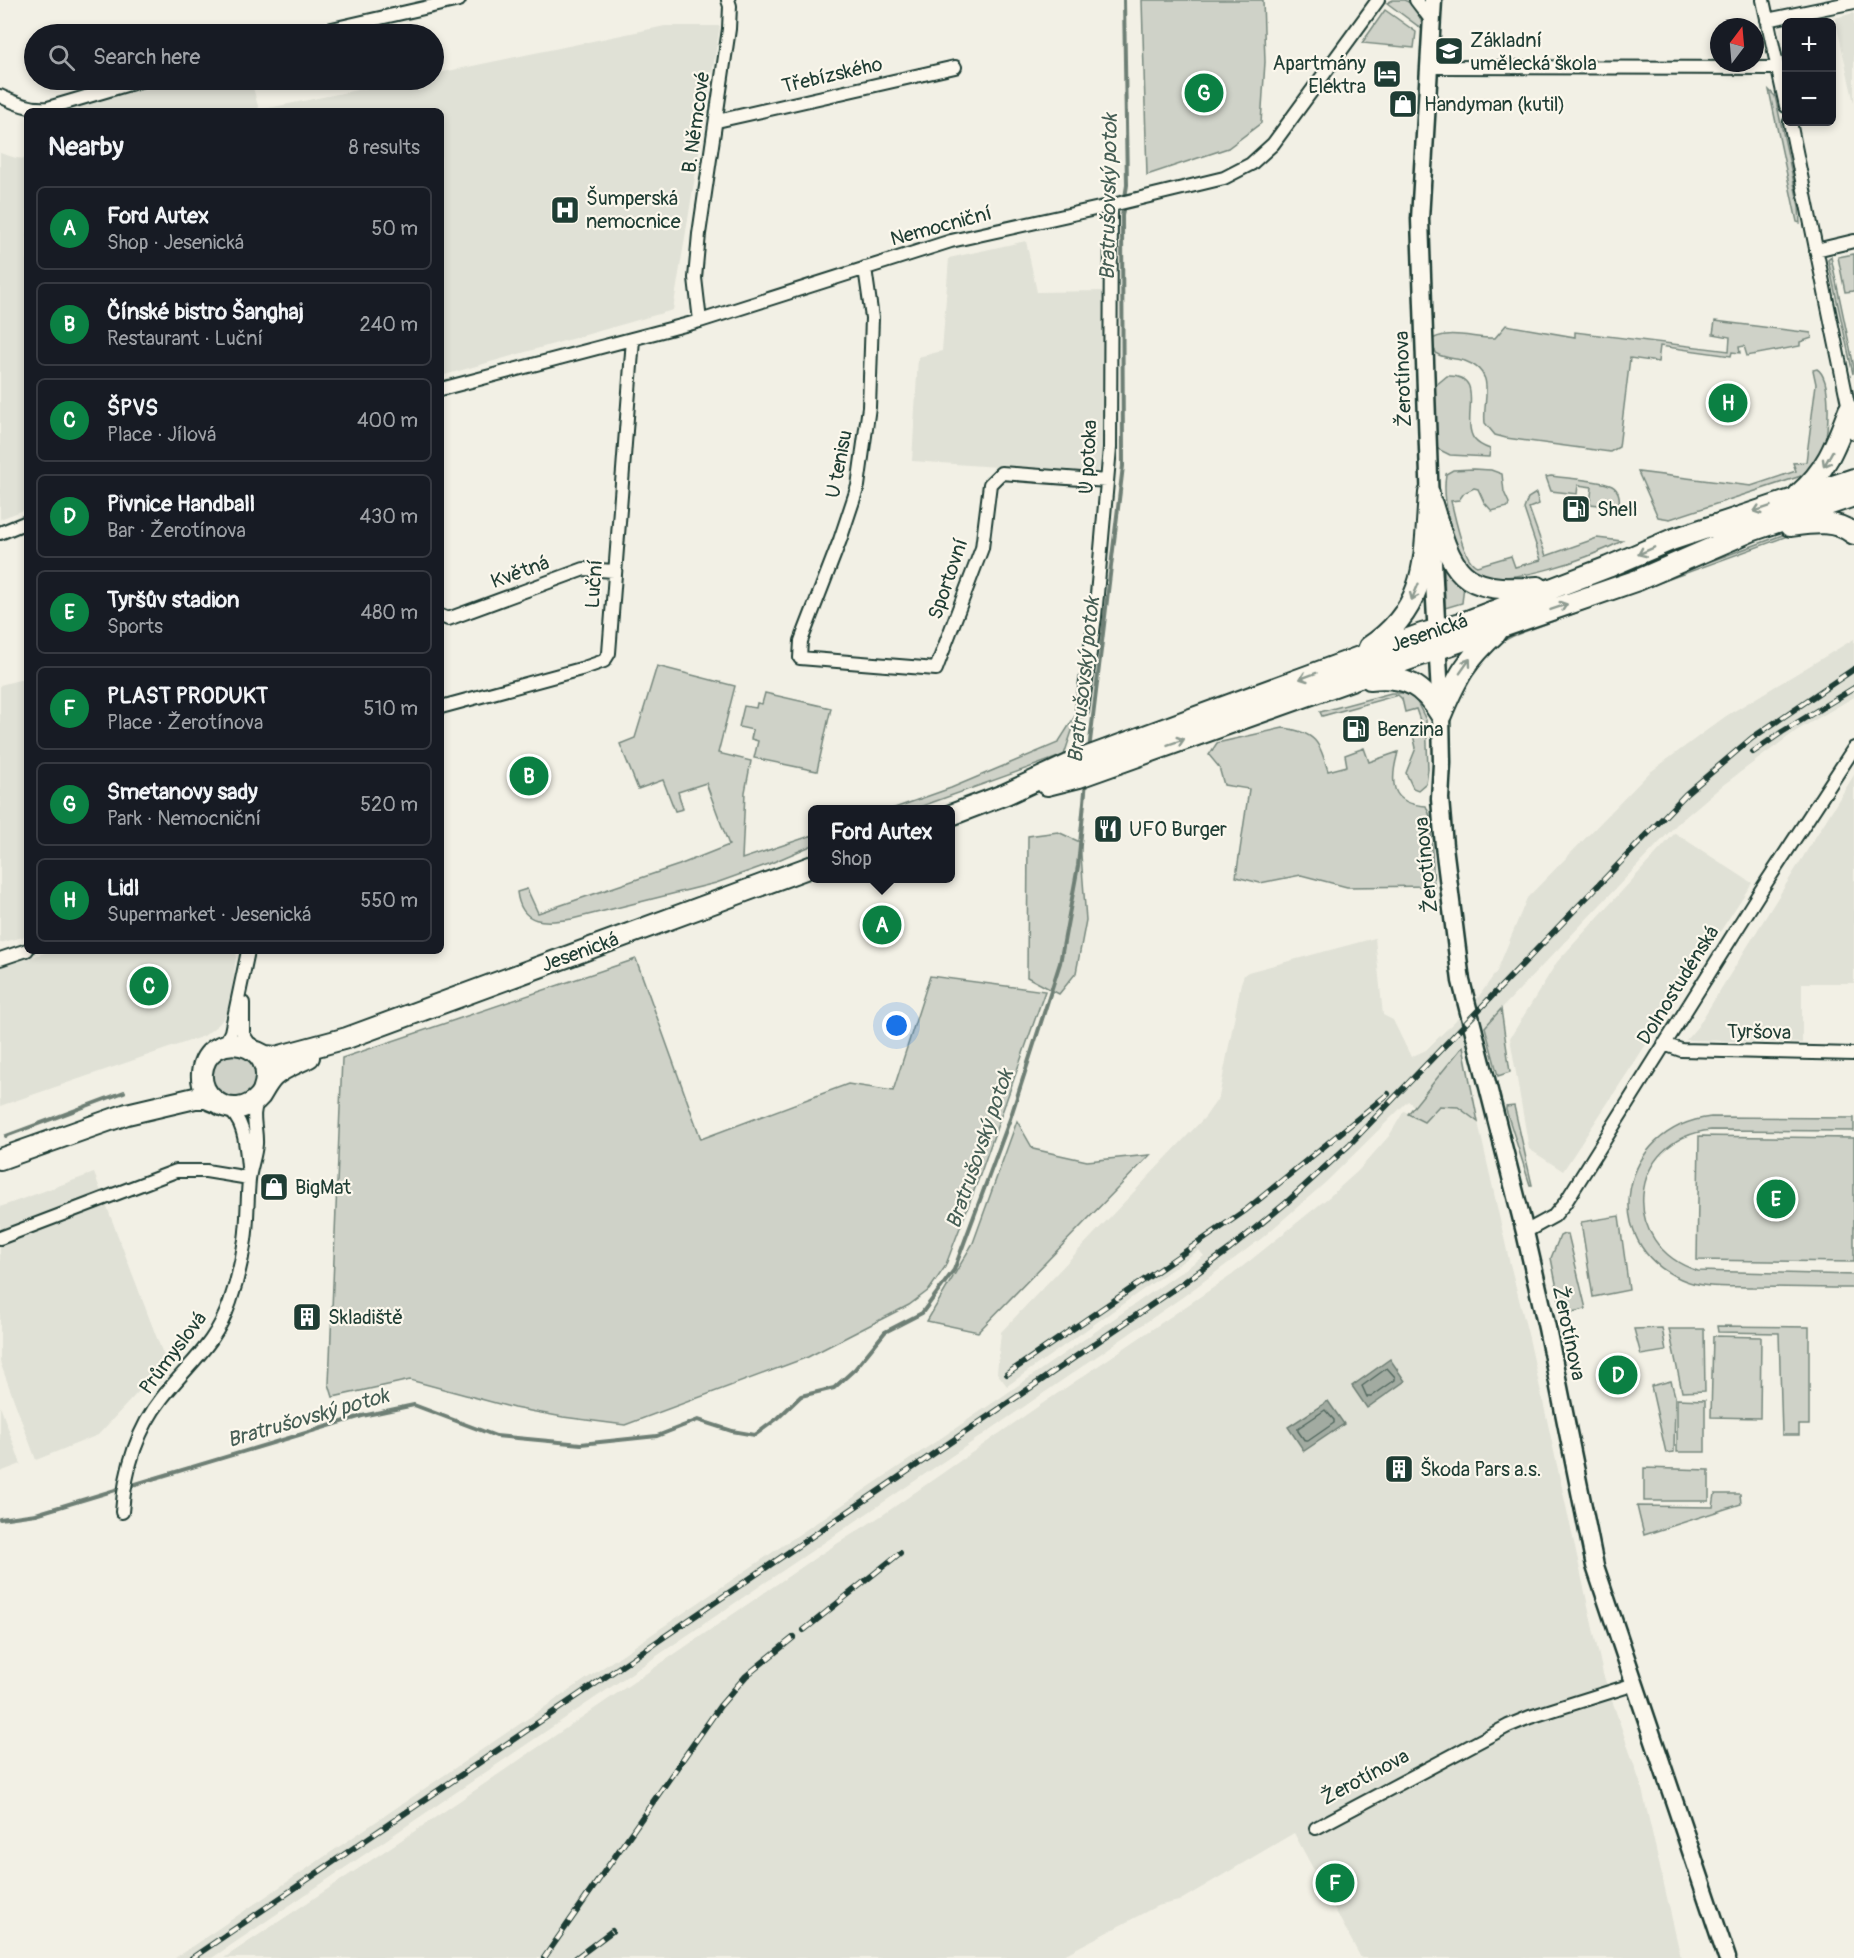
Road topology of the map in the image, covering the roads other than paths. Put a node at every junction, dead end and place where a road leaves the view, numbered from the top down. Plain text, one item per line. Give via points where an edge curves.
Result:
1 (459, 0) edge
2 (728, 0) edge
3 (1378, 0) edge
4 (1416, 0) edge
5 (1426, 0) edge
6 (1433, 0) edge
7 (1763, 0) edge
8 (1854, 2) edge
9 (1767, 20) junction
10 (1432, 21) junction
11 (354, 24) edge
12 (955, 67) dead end
13 (1430, 67) junction
14 (1779, 68) junction
15 (1782, 84) edge
16 (109, 90) edge
17 (0, 96) edge
18 (35, 108) edge
19 (48, 108) edge
20 (717, 121) junction
21 (1791, 126) edge
22 (1120, 203) junction
23 (1854, 241) edge
24 (1816, 250) junction
25 (865, 268) junction
26 (700, 321) junction
27 (633, 339) junction
28 (444, 388) edge
29 (1852, 415) edge
30 (1854, 433) edge
31 (1854, 479) edge
32 (1107, 481) junction
33 (1429, 493) junction
34 (1854, 496) edge
35 (1793, 498) junction
36 (24, 523) edge
37 (1751, 531) junction
38 (0, 533) edge
39 (1854, 534) edge
40 (614, 571) junction
41 (1560, 585) junction
42 (444, 617) edge
43 (1504, 626) junction
44 (1437, 640) junction
45 (800, 658) joint
46 (1347, 672) junction
47 (444, 706) edge
48 (1082, 710) dead end
49 (1441, 716) junction
50 (1854, 748) edge
51 (955, 813) edge
52 (808, 868) edge
53 (24, 951) edge
54 (248, 954) edge
55 (0, 958) edge
56 (244, 978) junction
57 (346, 1038) junction
58 (1664, 1044) junction
59 (218, 1048) junction
60 (256, 1052) junction
61 (1854, 1054) edge
62 (204, 1063) junction
63 (261, 1094) junction
64 (218, 1104) junction
65 (127, 1114) junction
66 (0, 1159) edge
67 (249, 1178) junction
68 (1525, 1232) junction
69 (0, 1238) edge
70 (122, 1506) dead end
71 (1635, 1684) junction
72 (1316, 1828) dead end
73 (1727, 1958) edge

1 - 11 street
2 - 20 street, B. Němcové via 729,29
3 - 22 street, Nemocniční via 1273,144 1251,164 1224,178
4 - 10 street
5 - 10 street, Žerotínova
6 - 10 street, Žerotínova
7 - 9 street
8 - 9 street
9 - 14 street
10 - 13 street, Žerotínova
12 - 20 street, Třebízského
13 - 14 street
13 - 33 street, Žerotínova via 1420,219
14 - 15 street
16 - 19 street
17 - 18 street
20 - 26 street, B. Němcové via 695,279
21 - 24 street
22 - 25 street, Nemocniční via 951,241
22 - 32 street, U potoka
23 - 24 street
24 - 29 street
25 - 26 street, Nemocniční
25 - 45 street, U tenisu via 872,318 869,407 858,486 801,641
26 - 27 street, Nemocniční
27 - 28 street, Nemocniční
27 - 40 street, Luční
29 - 30 street
29 -> 35 main road via 1825,466
31 - 35 main road, Jesenická
32 - 45 street, Sportovní via 1001,473 990,484 982,548 936,669
32 - 48 street, U potoka
33 - 41 main road via 1446,550 1471,580 1497,589
33 - 44 street, Žerotínova
33 -> 46 main road via 1419,586 1397,625
34 - 37 main road, Jesenická
35 -> 41 main road, Jesenická via 1671,540
36 - 38 street
37 - 39 main road via 1819,522 1841,526
43 -> 37 main road, Jesenická via 1638,580
40 - 42 street, Květná via 584,569
40 - 47 street, Luční via 609,653 604,661
41 - 44 main road, Jesenická via 1466,622
43 - 44 main road, Jesenická
49 -> 43 main road via 1462,669
44 - 46 main road, Jesenická
44 - 49 street, Žerotínova
46 - 49 main road via 1408,682 1431,699
46 - 51 main road, Jesenická
49 - 68 street, Žerotínova via 1442,823 1457,962
50 - 58 street, Dolnostudénská
52 - 57 main road, Jesenická
53 - 55 street
54 - 56 street
56 - 59 street via 230,1035
56 - 60 street via 243,1035
57 - 60 main road, Jesenická via 276,1057
57 - 63 main road, Jesenická via 276,1074
58 - 61 street, Tyršova via 1681,1050
58 - 68 street, Dolnostudénská via 1565,1203 1554,1216
59 - 60 main road, Jesenická via 238,1044
59 - 62 main road, Jesenická
60 - 63 main road via 267,1075
62 - 64 main road via 204,1088
62 - 65 main road, Jesenická via 190,1084
63 - 64 main road, Jesenická via 239,1108
63 - 67 street, Průmyslová via 254,1111 256,1140
64 - 65 main road, Jesenická via 195,1098
64 - 67 street, Průmyslová via 234,1113 240,1124
65 - 66 main road, Jesenická
67 - 69 street via 176,1171
67 - 70 street, Průmyslová via 246,1238 230,1301 205,1349 145,1423 126,1474
68 - 71 street, Žerotínova via 1595,1566
71 - 72 street, Žerotínova via 1508,1726
71 - 73 street, Žerotínova

